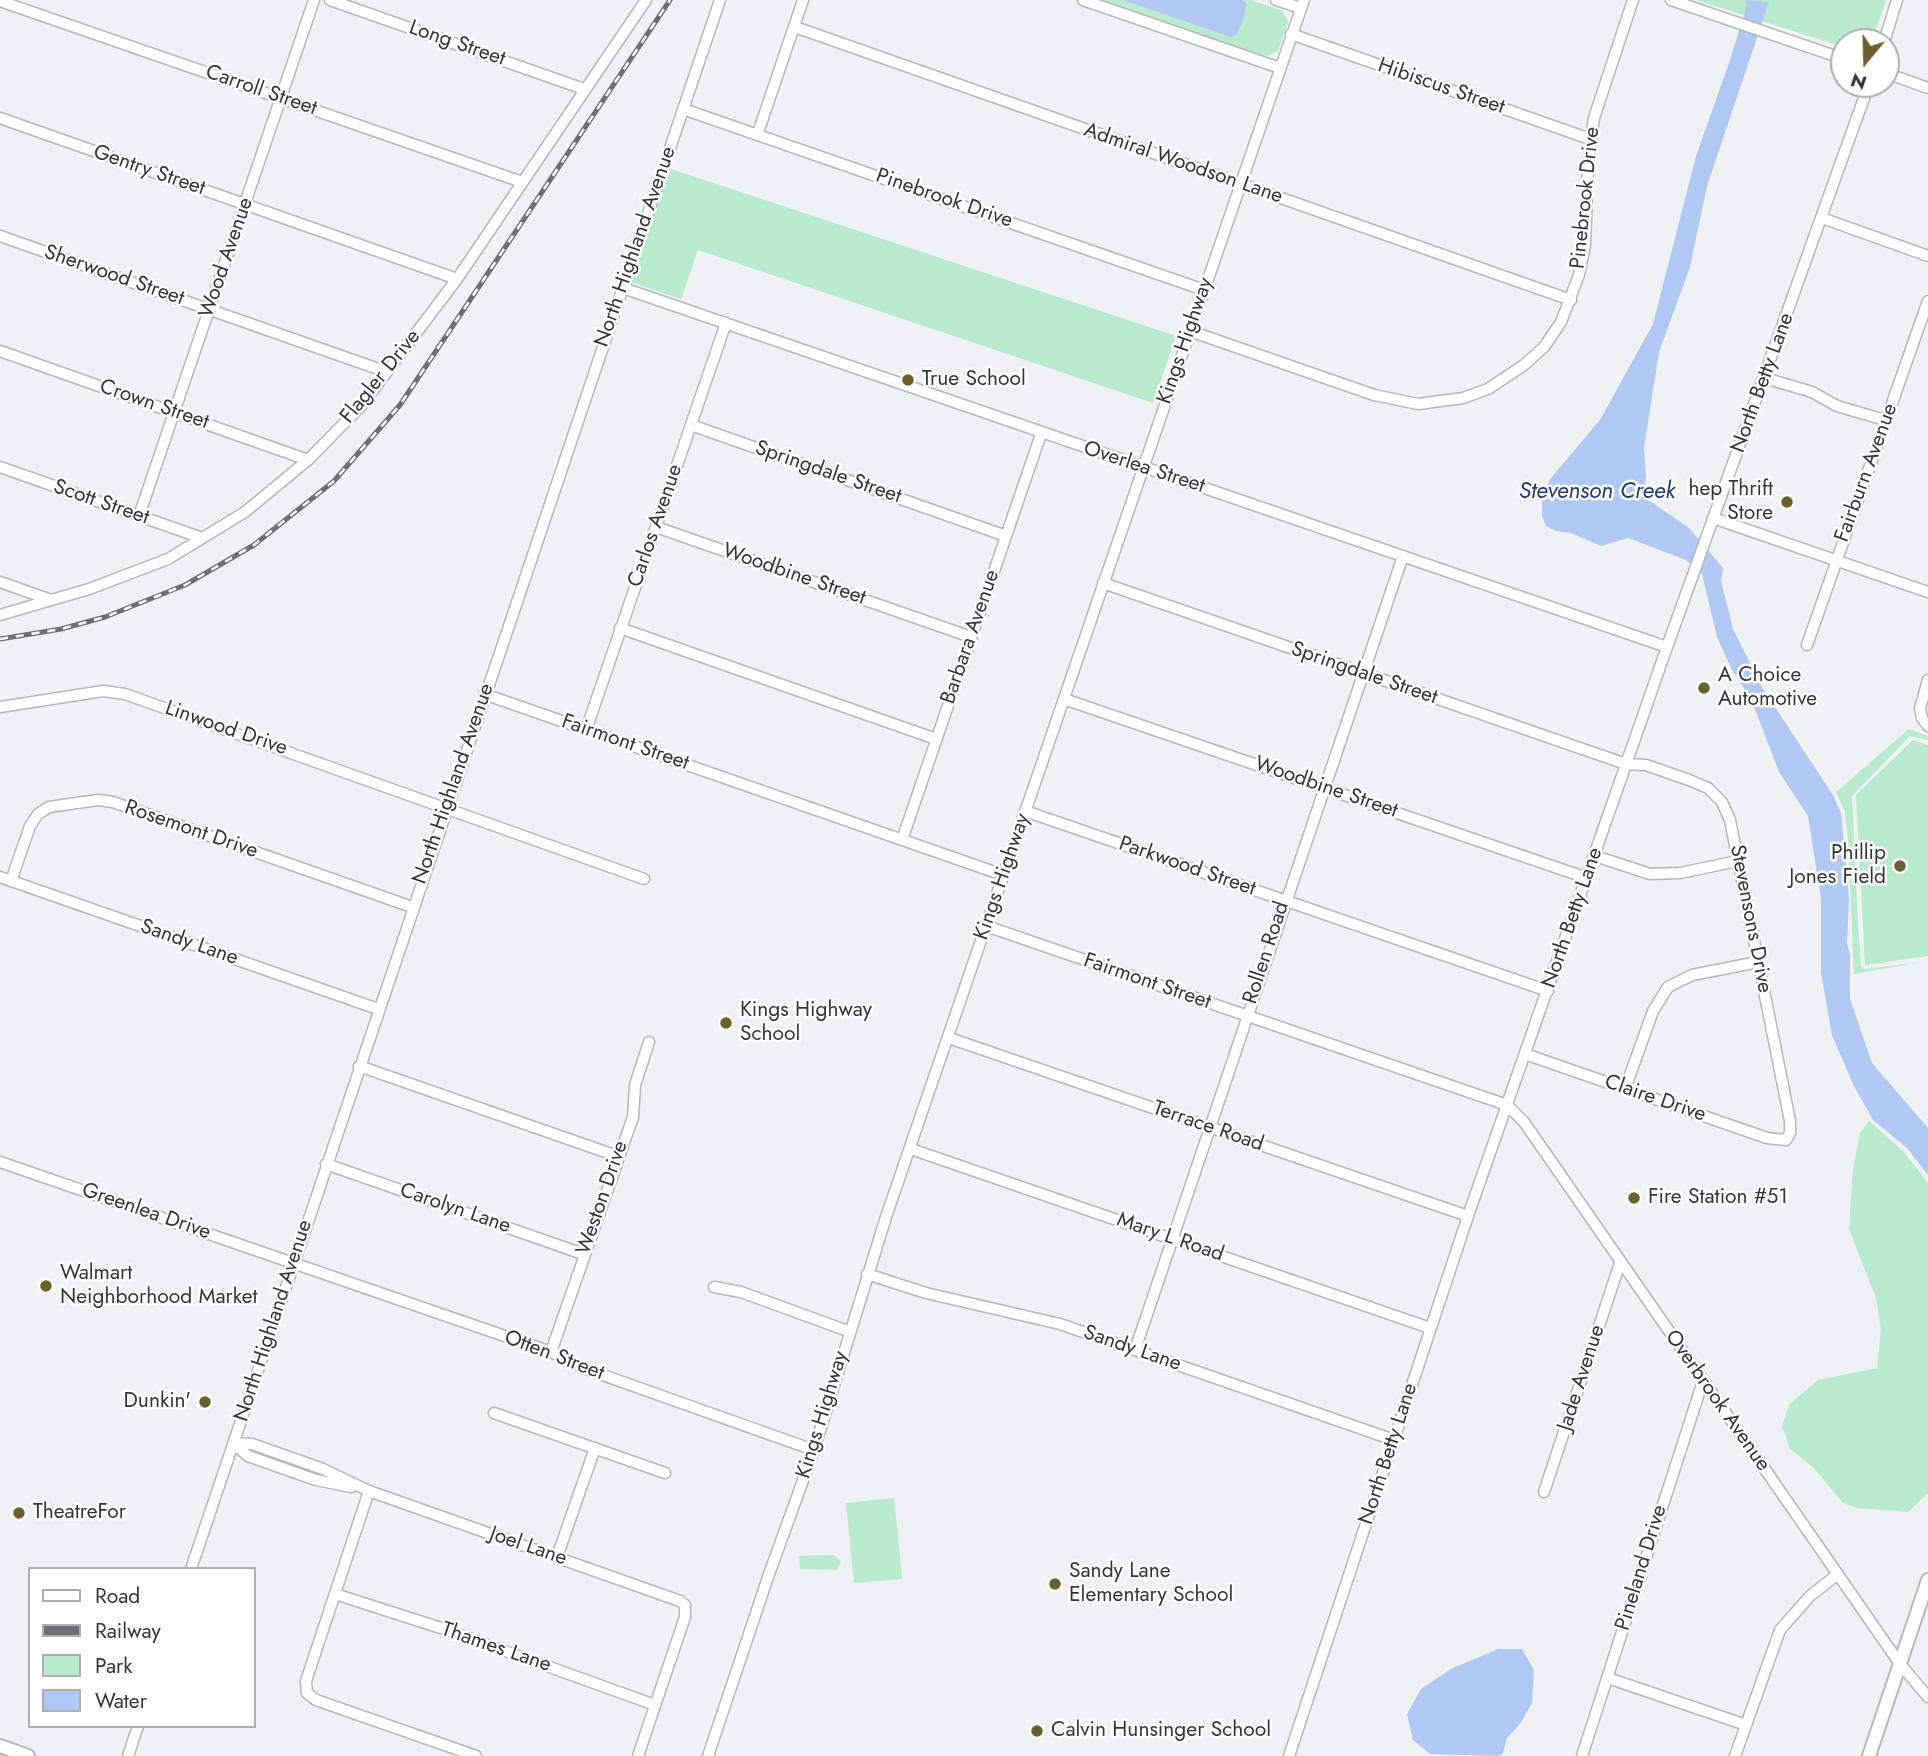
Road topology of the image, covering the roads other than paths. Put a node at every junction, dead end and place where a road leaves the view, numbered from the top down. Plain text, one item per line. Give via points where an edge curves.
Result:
1 (314, 0) edge
2 (330, 0) edge
3 (646, 0) edge
4 (720, 0) edge
5 (803, 0) edge
6 (1083, 0) edge
7 (1276, 0) edge
8 (1633, 0) edge
9 (1671, 0) edge
10 (1897, 0) edge
11 (0, 1) edge
12 (1302, 4) edge
13 (794, 27) junction
14 (1888, 28) edge
15 (1292, 34) junction
16 (1830, 54) edge
17 (1280, 68) junction
18 (1900, 78) edge
19 (1927, 87) edge
20 (584, 89) junction
21 (282, 98) junction
22 (1864, 98) edge
23 (683, 108) junction
24 (0, 118) edge
25 (758, 133) junction
26 (1590, 139) junction
27 (522, 182) junction
28 (1239, 183) junction
29 (245, 204) junction
30 (1822, 218) junction
31 (0, 236) edge
32 (1928, 256) edge
33 (457, 279) junction
34 (622, 288) junction
35 (1205, 290) junction
36 (1571, 300) junction
37 (1928, 301) edge
38 (209, 310) junction
39 (726, 323) junction
40 (1189, 331) junction
41 (0, 351) edge
42 (387, 372) junction
43 (1765, 378) junction
44 (175, 413) junction
45 (1885, 420) junction
46 (691, 425) junction
47 (1041, 434) junction
48 (308, 460) junction
49 (0, 467) edge
50 (1142, 467) junction
51 (139, 516) junction
52 (1713, 518) junction
53 (656, 527) junction
54 (1006, 536) junction
55 (202, 538) junction
56 (1403, 556) junction
57 (1835, 560) junction
58 (0, 582) edge
59 (1103, 583) junction
60 (1928, 592) edge
61 (52, 600) junction
62 (0, 615) edge
63 (620, 628) junction
64 (971, 637) junction
65 (1807, 645) dead end
66 (1667, 647) junction
67 (1363, 674) junction
68 (1928, 680) edge
69 (484, 694) junction
70 (1064, 699) junction
71 (0, 707) edge
72 (1925, 722) edge
73 (586, 730) junction
74 (936, 739) junction
75 (1626, 764) junction
76 (1325, 788) junction
77 (446, 806) junction
78 (1025, 811) junction
79 (902, 840) junction
80 (1595, 856) junction
81 (1738, 861) junction
82 (1003, 875) junction
83 (0, 877) edge
84 (1587, 878) junction
85 (645, 879) dead end
86 (11, 881) junction
87 (1284, 901) junction
88 (412, 907) junction
89 (986, 926) junction
90 (1758, 962) junction
91 (1548, 991) junction
92 (378, 1009) junction
93 (1246, 1016) junction
94 (949, 1038) junction
95 (649, 1042) dead end
96 (1525, 1054) junction
97 (359, 1066) junction
98 (1625, 1089) junction
99 (1507, 1105) junction
100 (1209, 1127) junction
101 (1786, 1140) joint
102 (911, 1149) junction
103 (617, 1156) junction
104 (0, 1162) edge
105 (326, 1164) junction
106 (1468, 1216) junction
107 (1172, 1239) junction
108 (583, 1254) junction
109 (293, 1263) junction
110 (1620, 1263) junction
111 (867, 1274) junction
112 (713, 1287) dead end
113 (1430, 1328) junction
114 (848, 1331) junction
115 (1135, 1350) junction
116 (551, 1352) junction
117 (1703, 1381) junction
118 (494, 1413) dead end
119 (1394, 1440) junction
120 (233, 1443) junction
121 (596, 1448) junction
122 (814, 1450) junction
123 (666, 1472) dead end
124 (369, 1491) junction
125 (1544, 1492) dead end
126 (557, 1557) junction
127 (192, 1567) edge
128 (1838, 1574) junction
129 (1928, 1580) edge
130 (335, 1594) junction
131 (1900, 1664) junction
132 (1608, 1678) junction
133 (1928, 1697) edge
134 (655, 1704) junction
135 (1746, 1725) junction
136 (137, 1728) edge
137 (0, 1746) edge
138 (28, 1756) edge
139 (128, 1756) edge
140 (476, 1756) edge
141 (638, 1756) edge
142 (708, 1756) edge
143 (1289, 1756) edge
144 (1582, 1756) edge
145 (1735, 1756) edge
146 (1869, 1756) edge

1 - 21 street, Wood Avenue
2 - 20 street, Long Street
3 - 20 street, Flagler Drive
4 - 23 street, North Highland Avenue
5 - 13 street
6 - 17 street
7 - 12 street
8 - 26 street, Pinebrook Drive via 1601,91
9 - 16 street
10 - 14 street
11 - 21 street, Carroll Street
12 - 15 street, Kings Highway
13 - 25 street
13 - 28 street, Admiral Woodson Lane
15 - 17 street, Kings Highway
15 - 26 street, Hibiscus Street
17 - 28 street, Kings Highway
18 - 19 street
20 - 27 street, Flagler Drive
21 - 27 street, Carroll Street
21 - 29 street, Wood Avenue
22 - 30 street, North Betty Lane
23 - 25 street, Pinebrook Drive
23 - 34 street, North Highland Avenue
24 - 29 street, Gentry Street
25 - 35 street, Pinebrook Drive
26 - 36 street, Pinebrook Drive via 1585,244
27 - 33 street, Flagler Drive
28 - 35 street, Kings Highway
28 - 36 street, Admiral Woodson Lane
29 - 33 street, Gentry Street
29 - 38 street, Wood Avenue
30 - 32 street
30 - 43 street, North Betty Lane
31 - 38 street, Sherwood Street
33 - 42 street, Flagler Drive
34 - 39 street, Overlea Street
34 - 69 street, North Highland Avenue
35 - 40 street, Kings Highway
36 - 40 street, Pinebrook Drive via 1544,347 1506,378 1463,398 1418,404 1374,395
37 - 45 street, Fairburn Avenue
38 - 42 street, Sherwood Street
38 - 44 street, Wood Avenue
39 - 46 street, Carlos Avenue
39 - 47 street, Overlea Street
40 - 50 street, Kings Highway
41 - 44 street, Crown Street
42 - 48 street, Flagler Drive
43 - 45 street
43 - 52 street, North Betty Lane
44 - 48 street, Crown Street
44 - 51 street, Wood Avenue
45 - 57 street, Fairburn Avenue
46 - 53 street, Carlos Avenue
46 - 54 street, Springdale Street
47 - 50 street, Overlea Street
47 - 54 street, Barbara Avenue
48 - 55 street, Flagler Drive via 245,512
49 - 51 street, Scott Street
50 - 56 street, Overlea Street
50 - 59 street, Kings Highway
51 - 55 street, Scott Street
52 - 57 street
52 - 66 street, North Betty Lane
53 - 63 street, Carlos Avenue
53 - 64 street, Woodbine Street
54 - 64 street, Barbara Avenue
55 - 61 street, Flagler Drive via 143,569
56 - 66 street, Overlea Street
56 - 67 street, Rollen Road
57 - 60 street
57 - 65 street, Fairburn Avenue
58 - 61 street
59 - 67 street, Springdale Street
59 - 70 street, Kings Highway
61 - 62 street, Flagler Drive
63 - 73 street, Carlos Avenue
63 - 74 street
64 - 74 street, Barbara Avenue
66 - 75 street, North Betty Lane
67 - 75 street, Springdale Street
67 - 76 street, Rollen Road
68 - 72 street via 1920,708
69 - 73 street, Fairmont Street
69 - 77 street, North Highland Avenue
70 - 76 street, Woodbine Street
70 - 78 street, Kings Highway
71 - 77 street, Linwood Drive via 103,691 125,694
73 - 79 street, Fairmont Street
74 - 79 street, Barbara Avenue
75 - 80 street, North Betty Lane
75 - 81 street, Stevensons Drive via 1646,765 1708,788 1722,802 1730,820
76 - 84 street, Woodbine Street
76 - 87 street, Rollen Road
77 - 85 street, Linwood Drive via 462,816
77 - 88 street, North Highland Avenue
78 - 82 street, Kings Highway
78 - 87 street, Parkwood Street
79 - 82 street, Fairmont Street
80 - 81 street via 1650,874
80 - 84 street, North Betty Lane
81 - 90 street, Stevensons Drive
82 - 89 street, Kings Highway
83 - 86 street, Sandy Lane
84 - 91 street, North Betty Lane
86 - 88 street, Rosemont Drive via 38,814 49,807 98,800
86 - 92 street, Sandy Lane
87 - 91 street, Parkwood Street
87 - 93 street, Rollen Road
88 - 92 street, North Highland Avenue
89 - 93 street, Fairmont Street
89 - 94 street, Kings Highway
90 - 98 street via 1692,975 1668,987 1653,1011
90 - 101 street, Stevensons Drive via 1790,1121
91 - 96 street, North Betty Lane
92 - 97 street, North Highland Avenue
93 - 99 street, Fairmont Street
93 - 100 street, Rollen Road
94 - 100 street, Terrace Road
94 - 102 street, Kings Highway
95 - 103 street, Weston Drive via 635,1085 633,1117
96 - 98 street, Claire Drive
96 - 99 street, North Betty Lane
97 - 103 street
97 - 105 street, North Highland Avenue
98 - 101 street, Claire Drive via 1767,1138
99 - 106 street, North Betty Lane
99 - 110 street, Overbrook Avenue via 1524,1122
100 - 106 street, Terrace Road
100 - 107 street, Rollen Road
102 - 107 street, Mary L Road
102 - 111 street, Kings Highway
103 - 108 street, Weston Drive
104 - 109 street, Greenlea Drive
105 - 108 street, Carolyn Lane
105 - 109 street, North Highland Avenue
106 - 113 street, North Betty Lane
107 - 113 street, Mary L Road
107 - 115 street, Rollen Road
108 - 116 street, Weston Drive
109 - 116 street, Otten Street
109 - 120 street, North Highland Avenue
110 - 117 street, Overbrook Avenue
110 - 125 street, Jade Avenue
111 - 114 street, Kings Highway
111 - 115 street, Sandy Lane via 926,1293 1025,1314
112 - 114 street via 741,1292
113 - 119 street, North Betty Lane
114 - 122 street, Kings Highway
115 - 119 street, Sandy Lane
116 - 122 street, Otten Street
117 - 128 street, Overbrook Avenue
117 - 132 street, Pineland Drive
118 - 121 street
119 - 143 street, North Betty Lane
120 - 124 street, Joel Lane via 252,1444 323,1469
120 - 127 street, North Highland Avenue
121 - 123 street
121 - 126 street
122 - 142 street, Kings Highway
124 - 126 street, Joel Lane
124 - 130 street
126 - 134 street, Joel Lane via 685,1605
128 - 131 street, Overbrook Avenue
128 - 135 street via 1780,1630
129 - 131 main road
130 - 134 street, Thames Lane
130 - 140 street via 306,1681 307,1693
131 - 133 street, Overbrook Avenue
131 - 146 main road
132 - 135 street
132 - 144 street, Pineland Drive
134 - 141 street
135 - 145 street
136 - 139 street
137 - 138 main road

